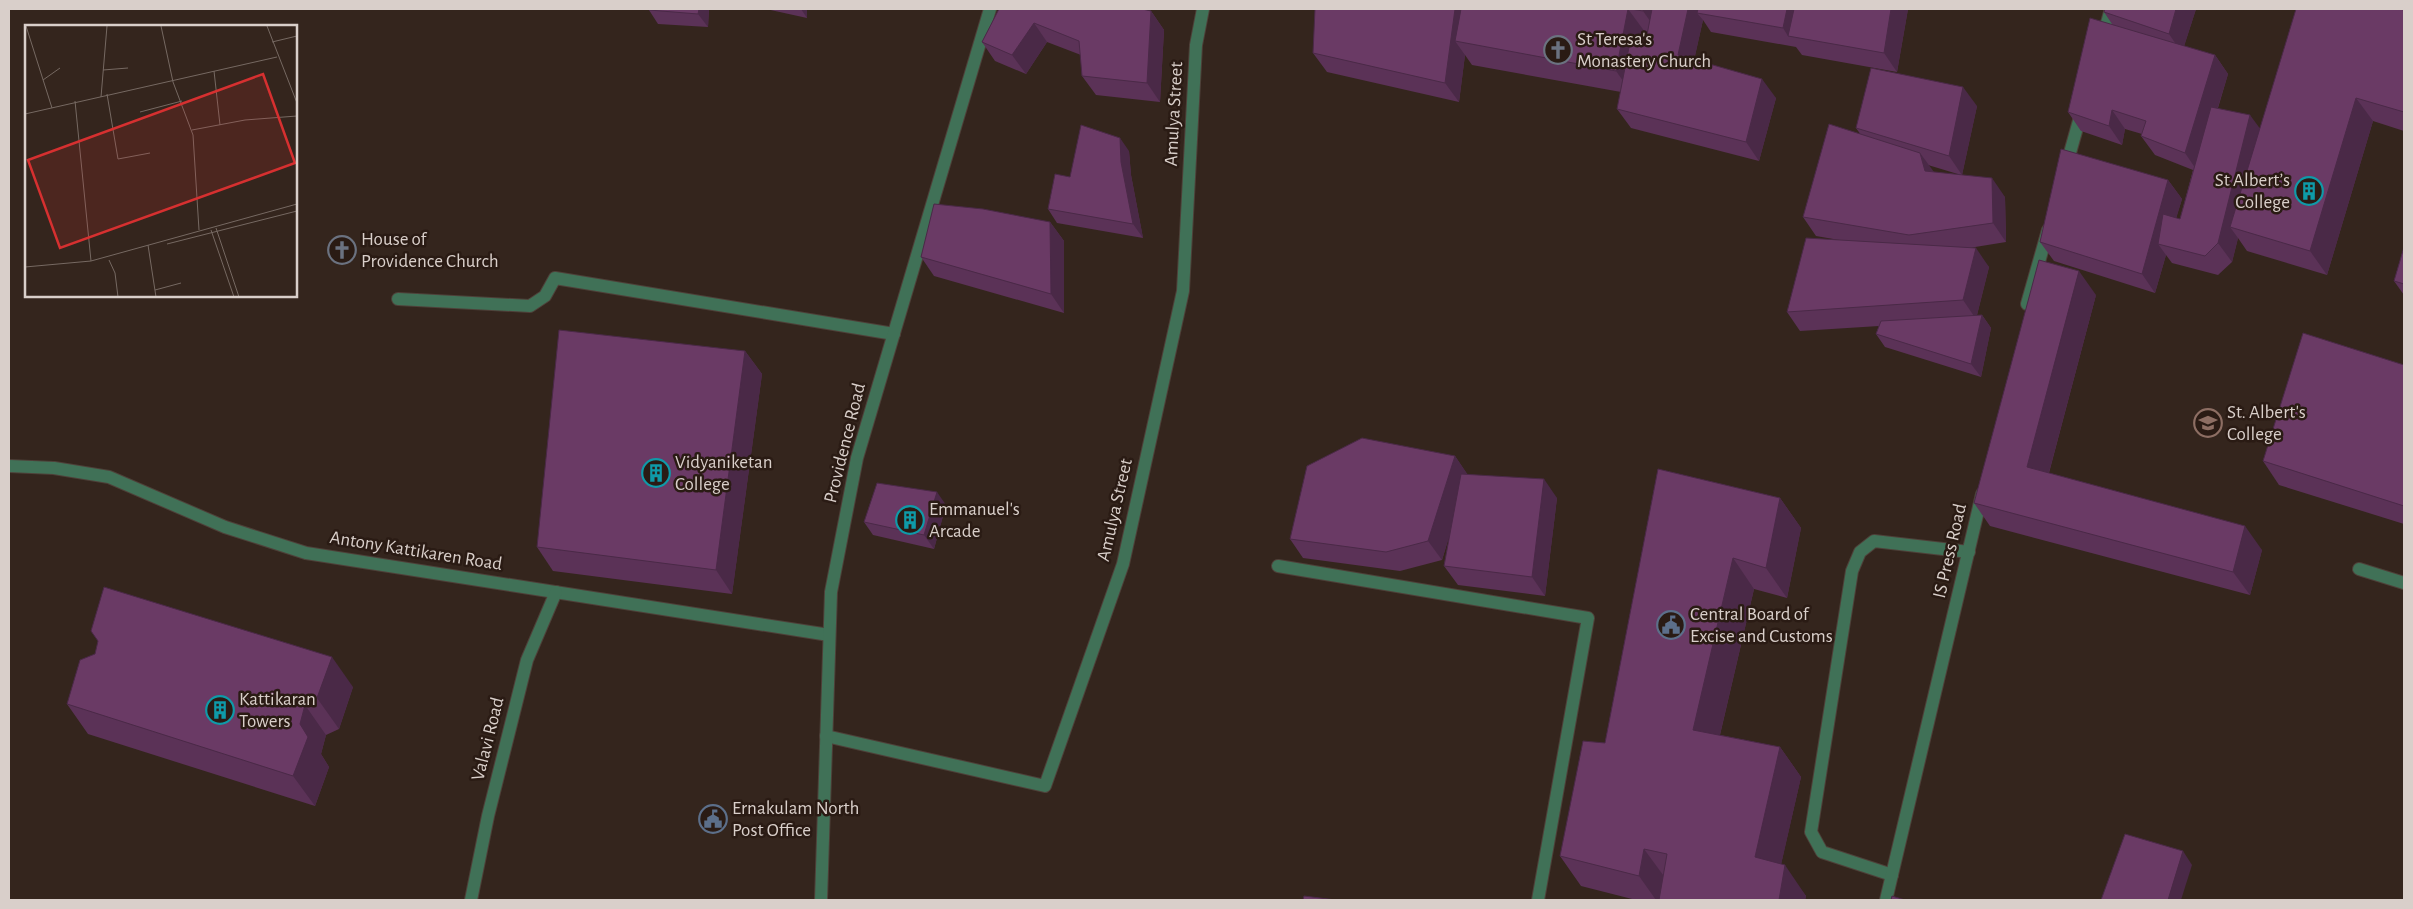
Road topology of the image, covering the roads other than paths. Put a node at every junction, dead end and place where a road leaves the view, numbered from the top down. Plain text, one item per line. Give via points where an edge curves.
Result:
1 (990, 9) edge
2 (1204, 9) edge
3 (2112, 9) edge
4 (2098, 56) edge
5 (2087, 93) edge
6 (2062, 178) edge
7 (2052, 216) edge
8 (398, 299) dead end
9 (2024, 320) edge
10 (894, 334) junction
11 (9, 466) edge
12 (1985, 484) edge
13 (1969, 552) junction
14 (1278, 566) dead end
15 (2359, 569) dead end
16 (2404, 583) edge
17 (556, 592) junction
18 (829, 634) junction
19 (826, 736) junction
20 (1892, 875) junction
21 (471, 900) edge
22 (820, 900) edge
23 (1538, 900) edge
24 (1886, 900) edge

1 - 10 street, Providence Road
2 - 19 street, Amulya Street via 1196,45 1182,291 1123,564 1045,786
3 - 4 street
5 - 6 street
7 - 9 street
8 - 10 street via 530,306 545,296 555,278
10 - 18 street, Providence Road via 857,458 831,592
11 - 17 street, Antony Kattikaren Road via 54,468 109,477 225,527 306,553
12 - 13 street, IS Press Road
13 - 20 street, IS Press Road
13 - 20 street via 1874,541 1860,552 1852,571 1811,832 1822,852
14 - 23 street via 1588,618
15 - 16 street
17 - 18 street, Antony Kattikaren Road
17 - 21 street, Valavi Road via 528,660 488,816
18 - 19 street, Providence Road
19 - 22 street, Providence Road
20 - 24 street, IS Press Road

